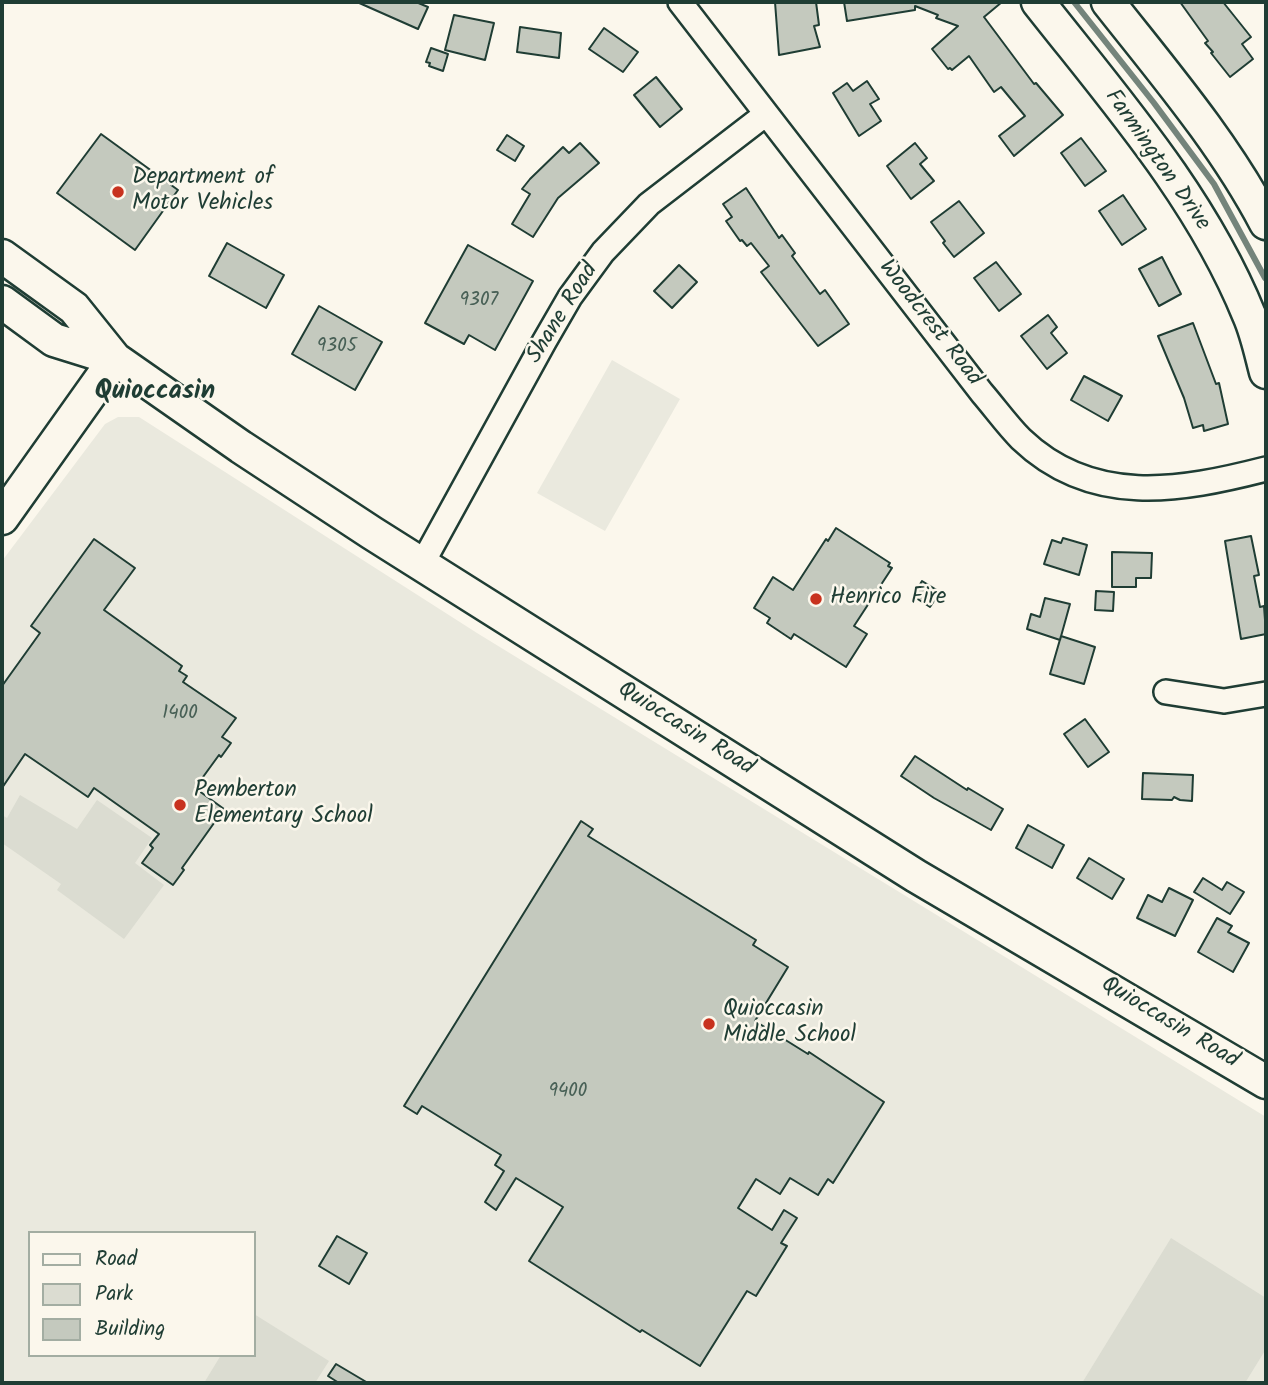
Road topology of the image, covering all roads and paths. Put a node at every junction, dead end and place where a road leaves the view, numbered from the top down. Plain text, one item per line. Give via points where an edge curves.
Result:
1 (680, 2) edge
2 (1038, 2) edge
3 (1108, 2) edge
4 (765, 114) junction
5 (1266, 223) edge
6 (2, 257) edge
7 (2, 302) edge
8 (1256, 304) edge
9 (115, 359) junction
10 (1266, 372) edge
11 (1266, 469) edge
12 (2, 518) edge
13 (422, 564) junction
14 (1166, 692) dead end
15 (1266, 694) edge
16 (1266, 1082) edge

1 - 4 street, Woodcrest Road
2 - 8 main road, Farmington Drive via 1180,187 1230,272
3 - 5 main road via 1213,136
4 - 11 street, Woodcrest Road via 982,393 1021,439 1047,459 1093,481 1152,490
4 - 13 street, Shane Road via 649,204 603,252 570,297
6 - 9 main road, Quioccasin Road via 74,308
7 - 9 main road, Quioccasin Road via 54,340
8 - 10 main road, Farmington Drive
9 - 12 main road
9 - 13 main road, Quioccasin Road
13 - 16 main road, Quioccasin Road via 916,876
14 - 15 street via 1224,701

